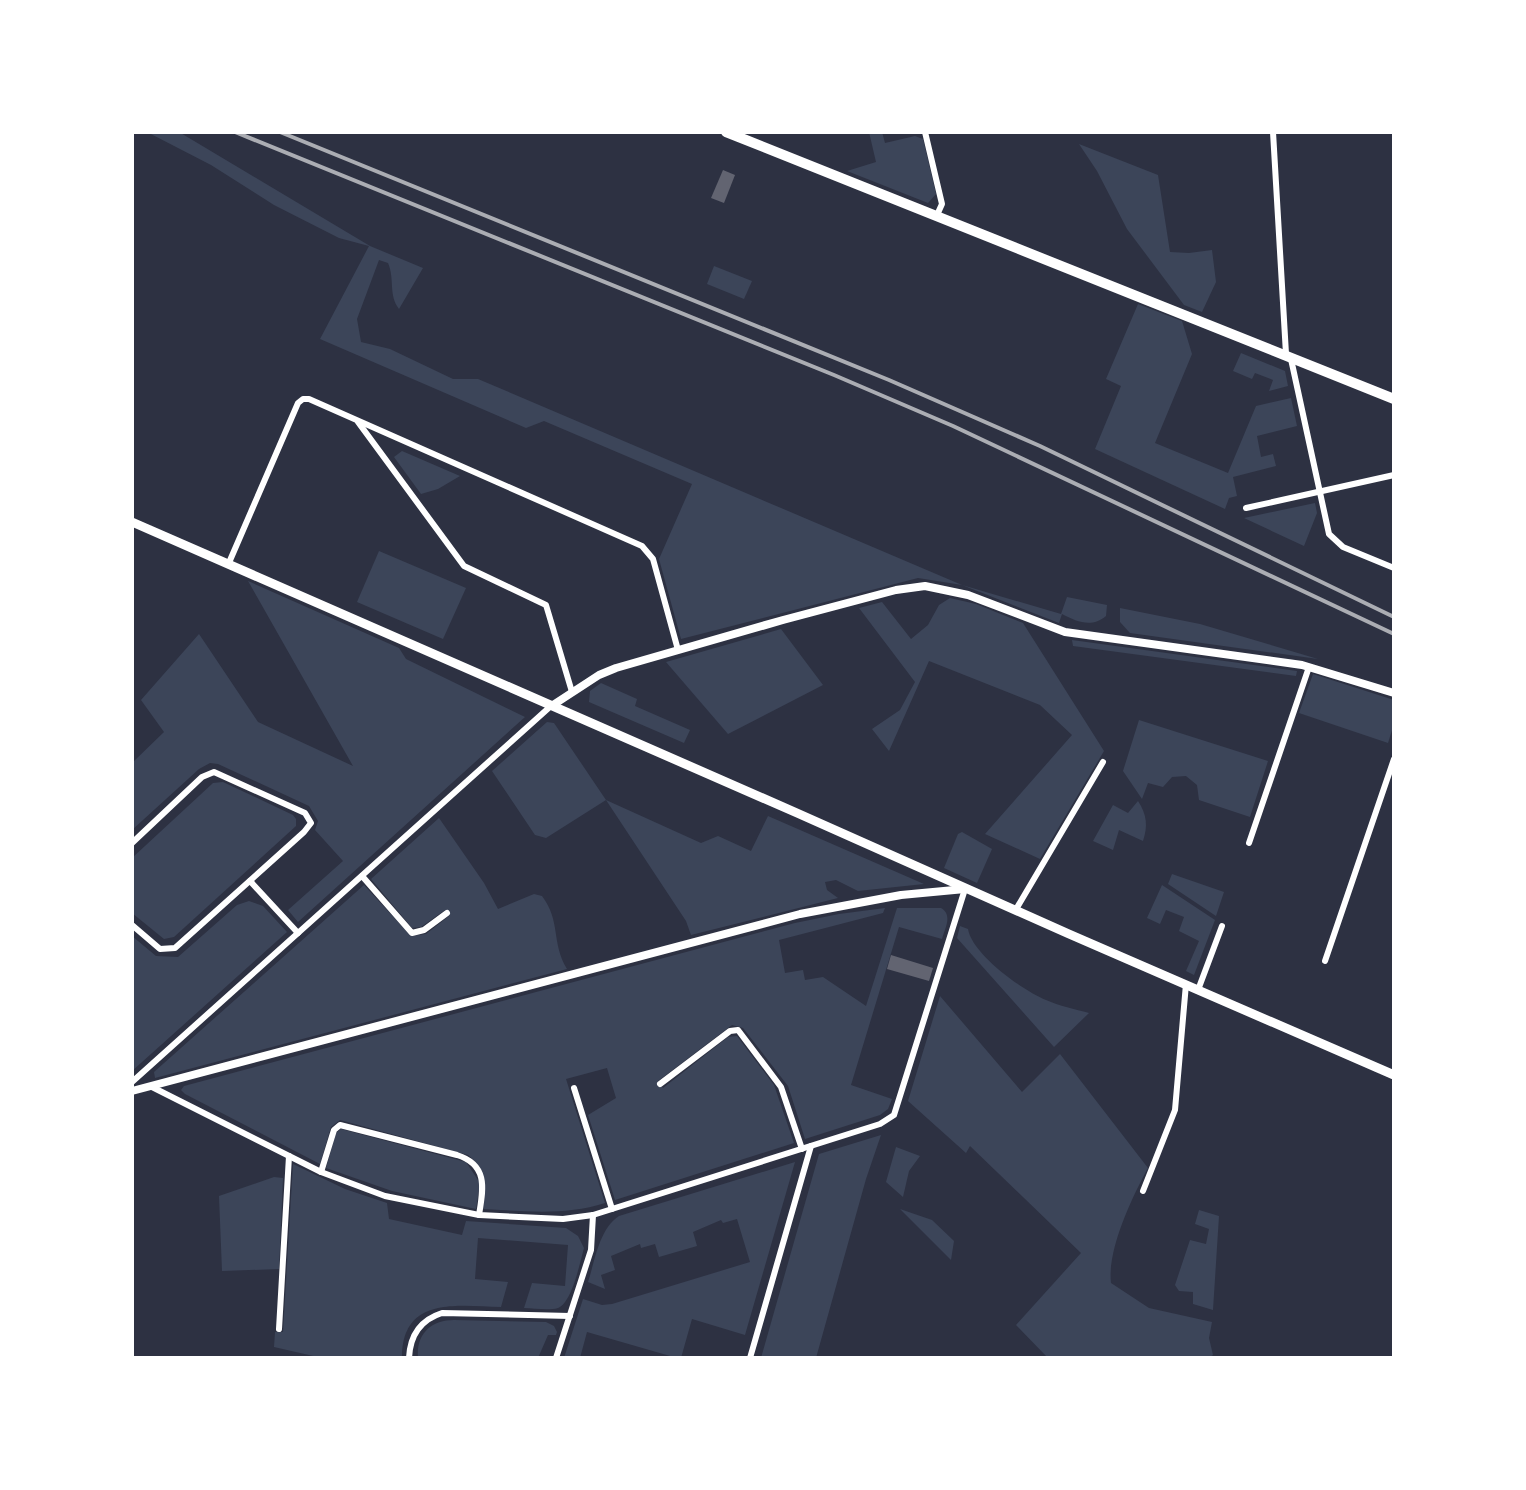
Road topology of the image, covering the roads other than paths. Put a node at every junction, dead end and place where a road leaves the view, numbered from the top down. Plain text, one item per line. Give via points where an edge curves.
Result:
1 (726, 132) edge
2 (925, 132) edge
3 (1273, 132) edge
4 (937, 215) junction
5 (1288, 354) junction
6 (1394, 399) edge
7 (357, 421) junction
8 (1394, 475) edge
9 (1320, 492) junction
10 (1246, 508) dead end
11 (132, 522) edge
12 (228, 565) junction
13 (1394, 568) edge
14 (678, 650) junction
15 (1309, 667) junction
16 (572, 692) junction
17 (1394, 693) edge
18 (553, 705) junction
19 (1394, 759) edge
20 (1103, 762) dead end
21 (132, 843) edge
22 (1249, 843) dead end
23 (362, 876) junction
24 (250, 881) junction
25 (965, 889) junction
26 (1015, 911) junction
27 (447, 913) dead end
28 (132, 925) edge
29 (1222, 926) dead end
30 (298, 933) junction
31 (1325, 961) dead end
32 (1186, 984) junction
33 (1198, 990) junction
34 (1394, 1075) edge
35 (132, 1082) edge
36 (660, 1084) dead end
37 (152, 1087) junction
38 (574, 1088) dead end
39 (132, 1091) edge
40 (811, 1146) junction
41 (802, 1149) junction
42 (289, 1156) junction
43 (321, 1172) junction
44 (1143, 1191) dead end
45 (612, 1209) junction
46 (479, 1215) junction
47 (593, 1215) junction
48 (570, 1316) junction
49 (279, 1329) dead end
50 (409, 1358) edge
51 (556, 1358) edge
52 (750, 1358) edge

1 - 4 main road
2 - 4 street via 942,204
3 - 5 street
4 - 5 main road
5 - 6 main road
5 - 9 street
7 - 12 street via 309,399 298,403
7 - 14 street via 642,546 653,559
7 - 16 street via 464,566 546,605
8 - 9 street
9 - 10 street
9 - 13 street via 1333,540
11 - 12 main road
12 - 18 main road
14 - 15 street via 925,586 968,595 1065,632
14 - 16 street via 612,669
15 - 17 street
15 - 22 street
16 - 18 street
18 - 23 street
18 - 25 main road
19 - 31 street
20 - 26 street
21 - 24 street via 206,774 218,772 311,818 304,832
23 - 27 street via 412,933
23 - 30 street
24 - 28 street via 173,949 160,949
24 - 30 street
25 - 26 main road
25 - 37 street via 878,898 800,914
25 - 40 street via 897,1111 880,1124
26 - 32 main road
29 - 33 street
30 - 35 street
32 - 33 main road
32 - 44 street via 1175,1110
33 - 34 main road
36 - 41 street via 738,1030 781,1087
37 - 39 street
37 - 42 street
38 - 45 street
40 - 41 street
40 - 52 street
41 - 45 street
42 - 43 street
42 - 49 street
43 - 46 street via 385,1196
43 - 46 street via 340,1125 457,1155 471,1161 483,1181
45 - 47 street
46 - 47 street
47 - 48 street via 591,1250
48 - 50 street via 436,1315 415,1332
48 - 51 street

